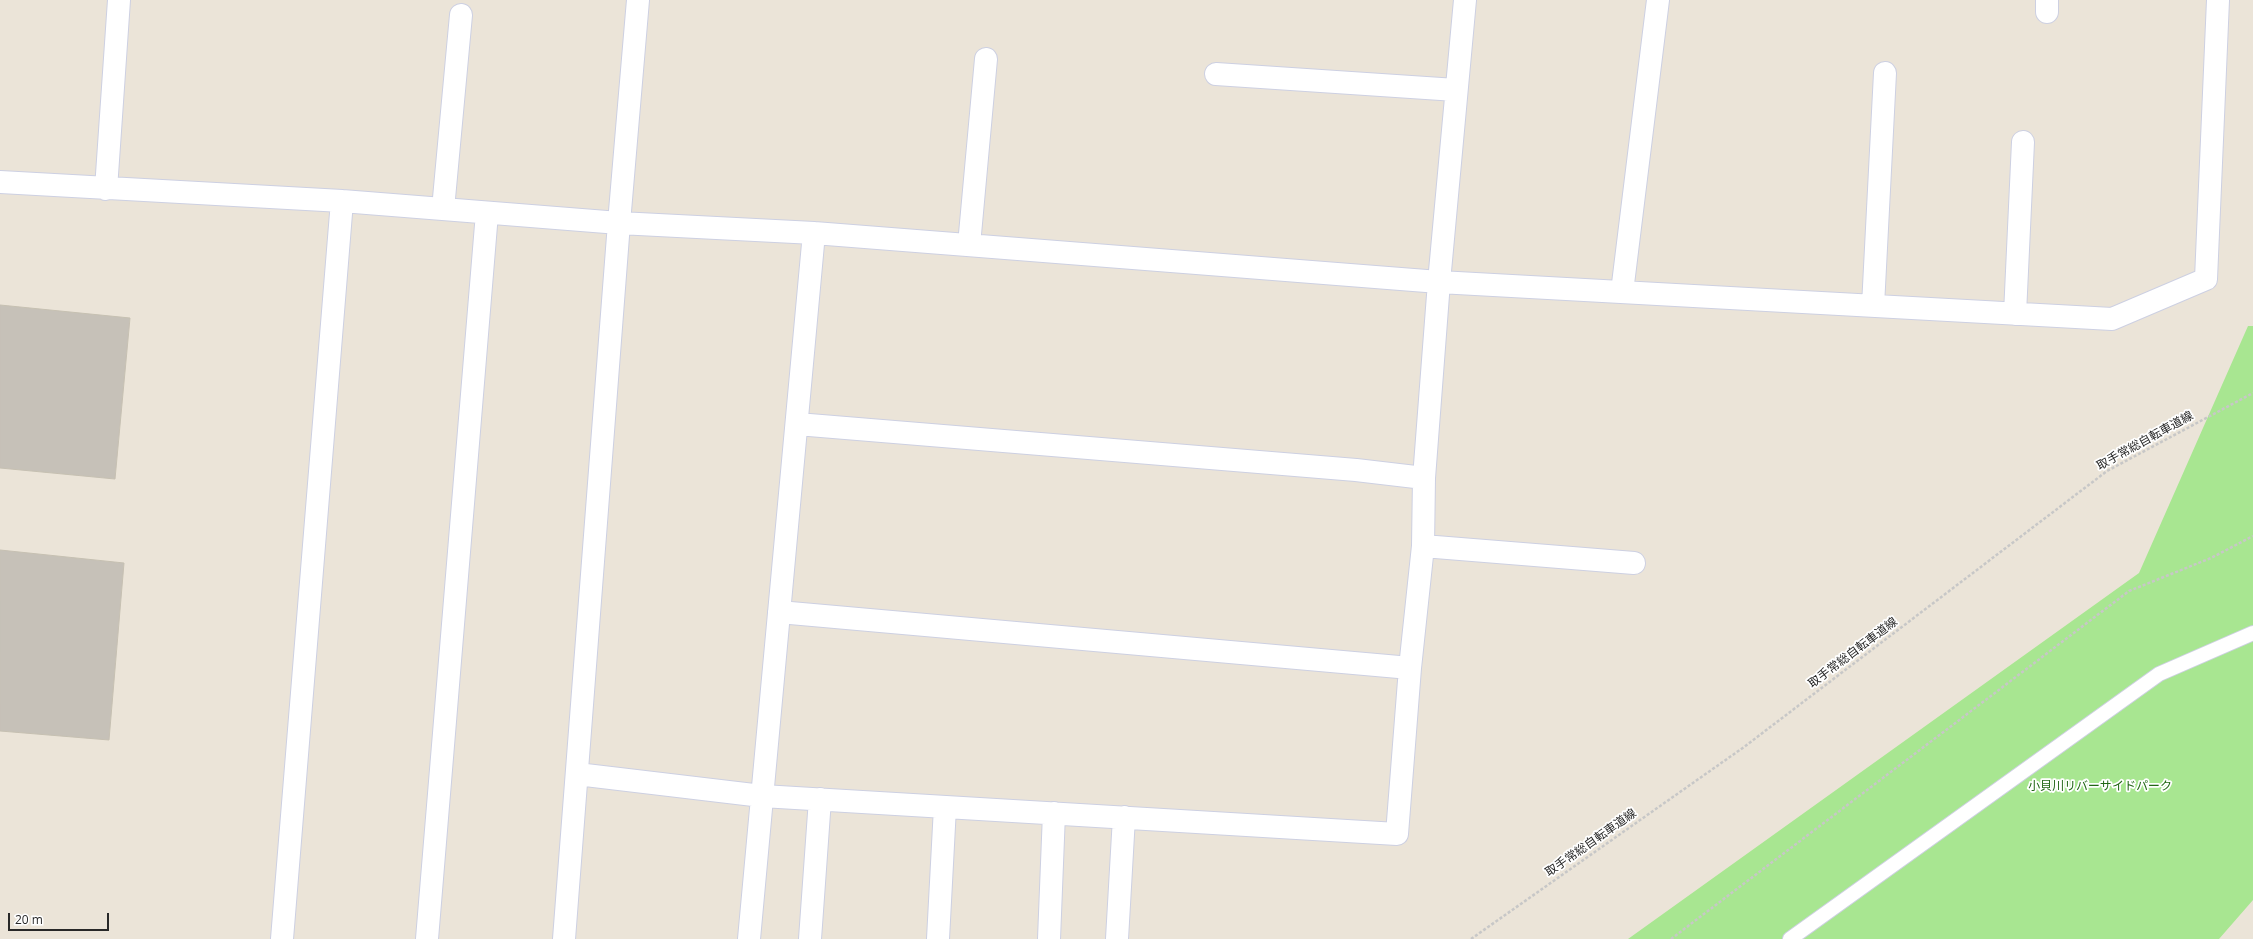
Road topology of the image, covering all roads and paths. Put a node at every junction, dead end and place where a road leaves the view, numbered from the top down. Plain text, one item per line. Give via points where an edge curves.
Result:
1 (119, 0) edge
2 (638, 0) edge
3 (1465, 0) edge
4 (1658, 0) edge
5 (2218, 0) edge
6 (461, 15) dead end
7 (986, 59) dead end
8 (1885, 73) dead end
9 (1216, 74) dead end
10 (1456, 90) junction
11 (2024, 142) dead end
12 (0, 182) edge
13 (106, 189) junction
14 (342, 201) junction
15 (443, 209) junction
16 (487, 213) junction
17 (619, 223) junction
18 (814, 233) junction
19 (969, 245) junction
20 (1439, 282) junction
21 (1622, 292) junction
22 (1873, 306) junction
23 (2014, 314) junction
24 (2253, 393) edge
25 (797, 424) junction
26 (1424, 478) junction
27 (2253, 536) edge
28 (1423, 546) junction
29 (1634, 563) dead end
30 (779, 612) junction
31 (2253, 633) edge
32 (1410, 668) junction
33 (577, 774) junction
34 (762, 796) junction
35 (820, 799) junction
36 (945, 807) junction
37 (1054, 813) junction
38 (1124, 818) junction
39 (282, 939) edge
40 (427, 939) edge
41 (564, 939) edge
42 (749, 939) edge
43 (810, 939) edge
44 (938, 939) edge
45 (1049, 939) edge
46 (1117, 939) edge
47 (1471, 939) edge
48 (1671, 939) edge
49 (1790, 939) edge

1 - 13 street
2 - 17 street
3 - 10 street
4 - 21 street
5 - 23 street via 2206,279 2112,319
6 - 15 street
7 - 19 street
8 - 22 street
9 - 10 street
10 - 20 street
11 - 23 street
12 - 13 street
13 - 14 street
14 - 15 street
14 - 39 street
15 - 16 street
16 - 17 street
16 - 40 street
17 - 18 street
17 - 33 street
18 - 19 street
18 - 25 street
19 - 20 street
20 - 21 street
20 - 26 street
21 - 22 street
22 - 23 street
24 - 47 path, 取手常総自転車道線 via 2107,471 1744,747
25 - 26 street via 1348,469
25 - 30 street
26 - 28 street
27 - 48 path via 2211,558 2129,591
28 - 29 street
28 - 32 street
30 - 32 street
30 - 34 street
31 - 49 lane via 2158,674
32 - 38 street via 1397,834
33 - 34 street
33 - 41 street
34 - 35 street
34 - 42 street
35 - 36 street
35 - 43 street
36 - 37 street
36 - 44 street
37 - 38 street
37 - 45 street
38 - 46 street

